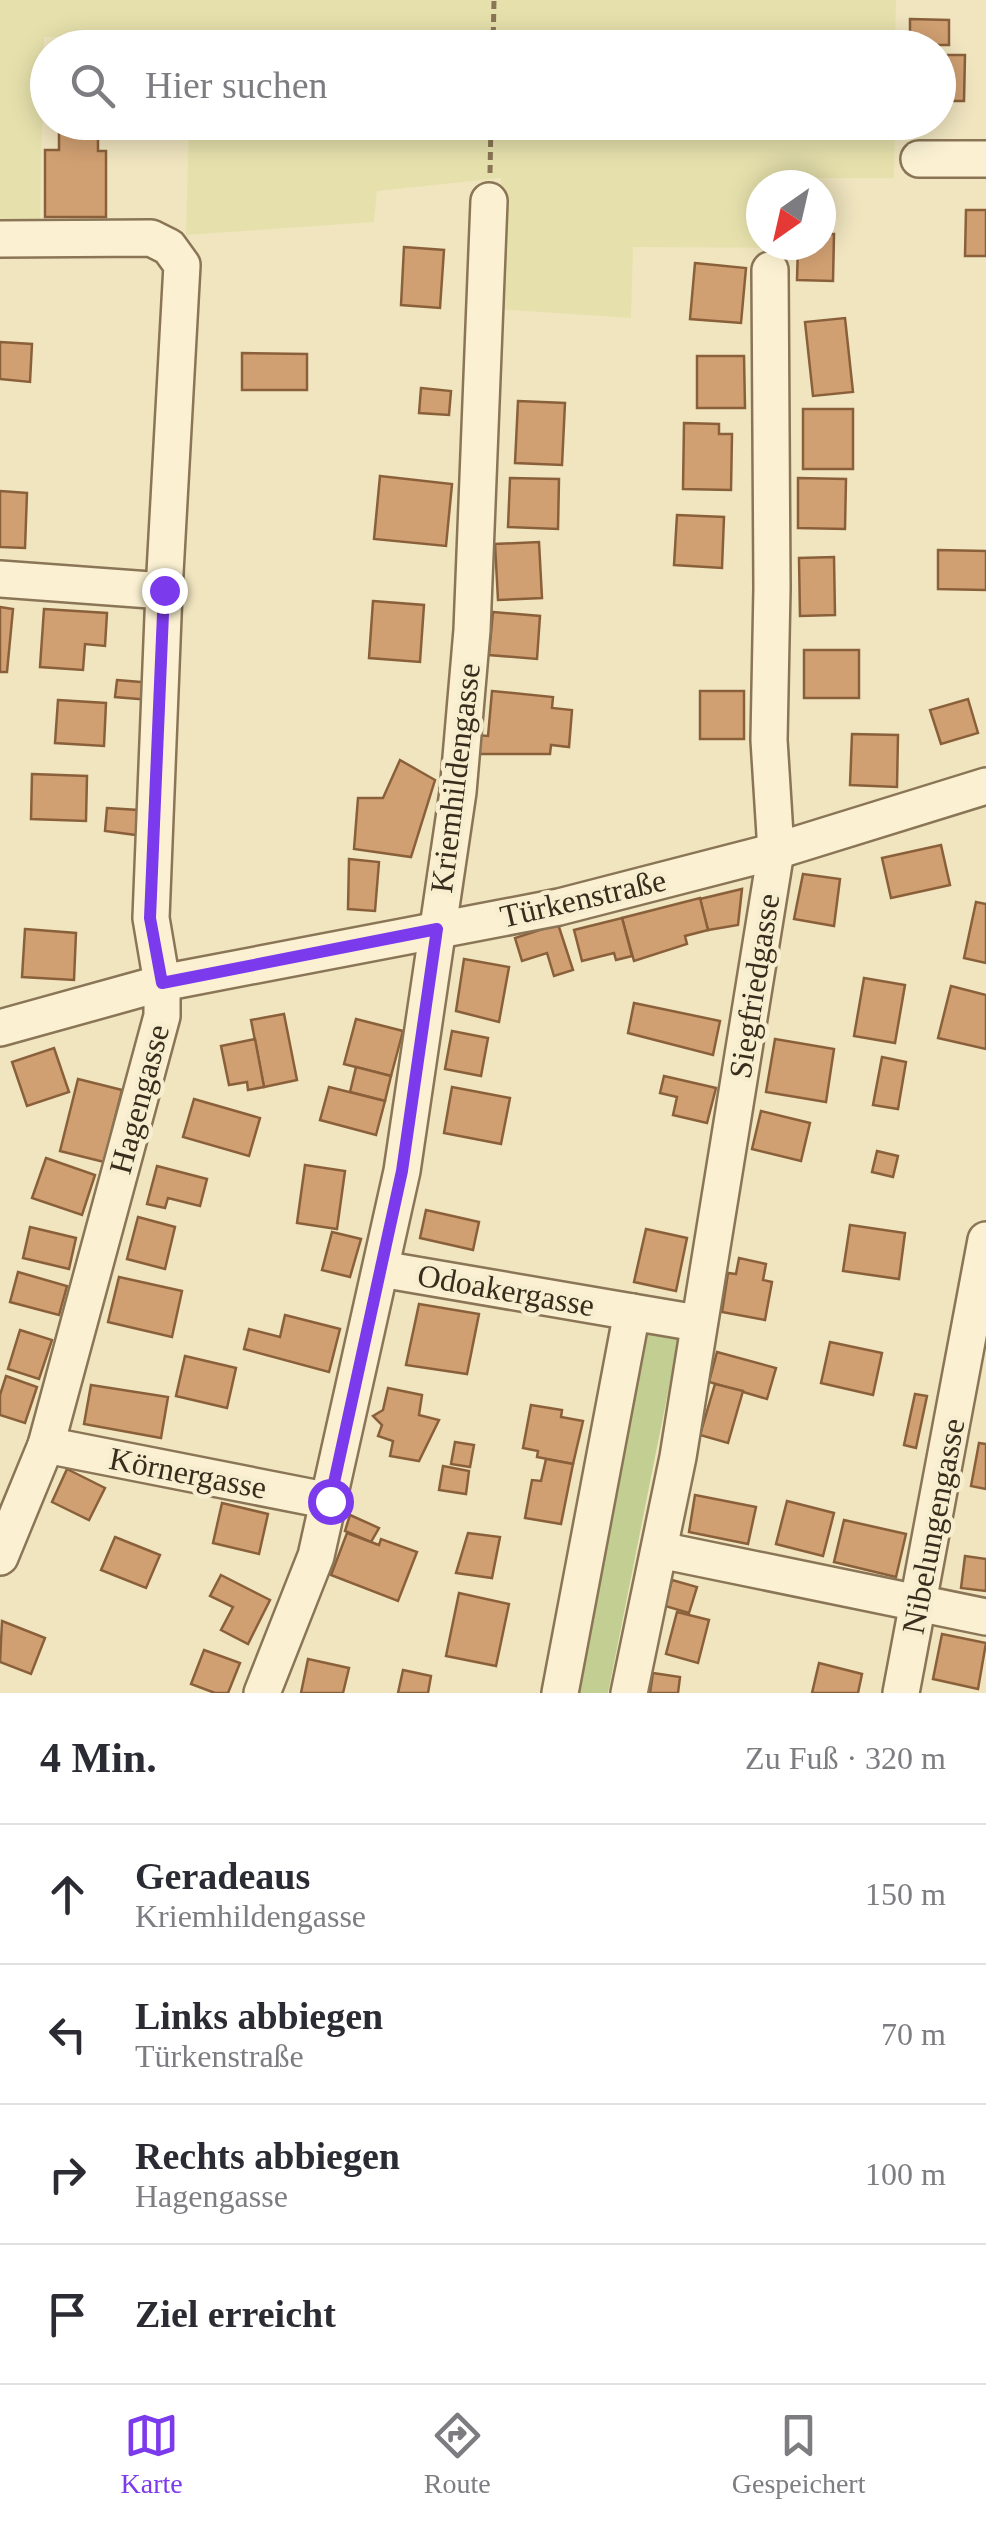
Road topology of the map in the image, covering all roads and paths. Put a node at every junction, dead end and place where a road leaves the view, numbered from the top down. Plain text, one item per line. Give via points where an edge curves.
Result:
1 (494, 0) edge
2 (493, 30) edge
3 (491, 140) edge
4 (918, 158) dead end
5 (986, 159) edge
6 (489, 201) joint
7 (0, 239) edge
8 (770, 270) dead end
9 (0, 579) edge
10 (164, 590) junction
11 (986, 786) edge
12 (776, 851) junction
13 (437, 929) junction
14 (162, 983) junction
15 (0, 1028) edge
16 (986, 1240) edge
17 (381, 1268) junction
18 (632, 1312) junction
19 (697, 1323) junction
20 (46, 1445) junction
21 (330, 1501) junction
22 (660, 1550) junction
23 (0, 1556) edge
24 (920, 1603) junction
25 (986, 1617) edge
26 (262, 1693) edge
27 (560, 1693) edge
28 (629, 1693) edge
29 (901, 1693) edge

1 - 2 path
3 - 6 path
4 - 5 street
6 - 13 street, Kriemhildengasse via 472,630
7 - 10 street, Hagengasse via 152,238 182,265
8 - 12 street, Siegfriedgasse via 769,740
9 - 10 street
10 - 14 street, Hagengasse via 150,918
11 - 12 street, Türkenstraße
12 - 13 street, Türkenstraße via 559,907
12 - 19 street, Siegfriedgasse
13 - 14 street, Türkenstraße
13 - 17 street, Kriemhildengasse
14 - 15 street, Türkenstraße
14 - 20 street, Hagengasse via 162,1016
16 - 24 street, Nibelungengasse
17 - 18 street, Odoakergasse
17 - 21 street, Kriemhildengasse
18 - 19 street, Odoakergasse
18 - 27 street
19 - 22 street, Siegfriedgasse
20 - 21 street, Körnergasse
20 - 23 street, Hagengasse
21 - 26 street, Kriemhildengasse via 316,1556
22 - 24 street
22 - 28 street, Siegfriedgasse
24 - 25 street
24 - 29 street, Nibelungengasse

